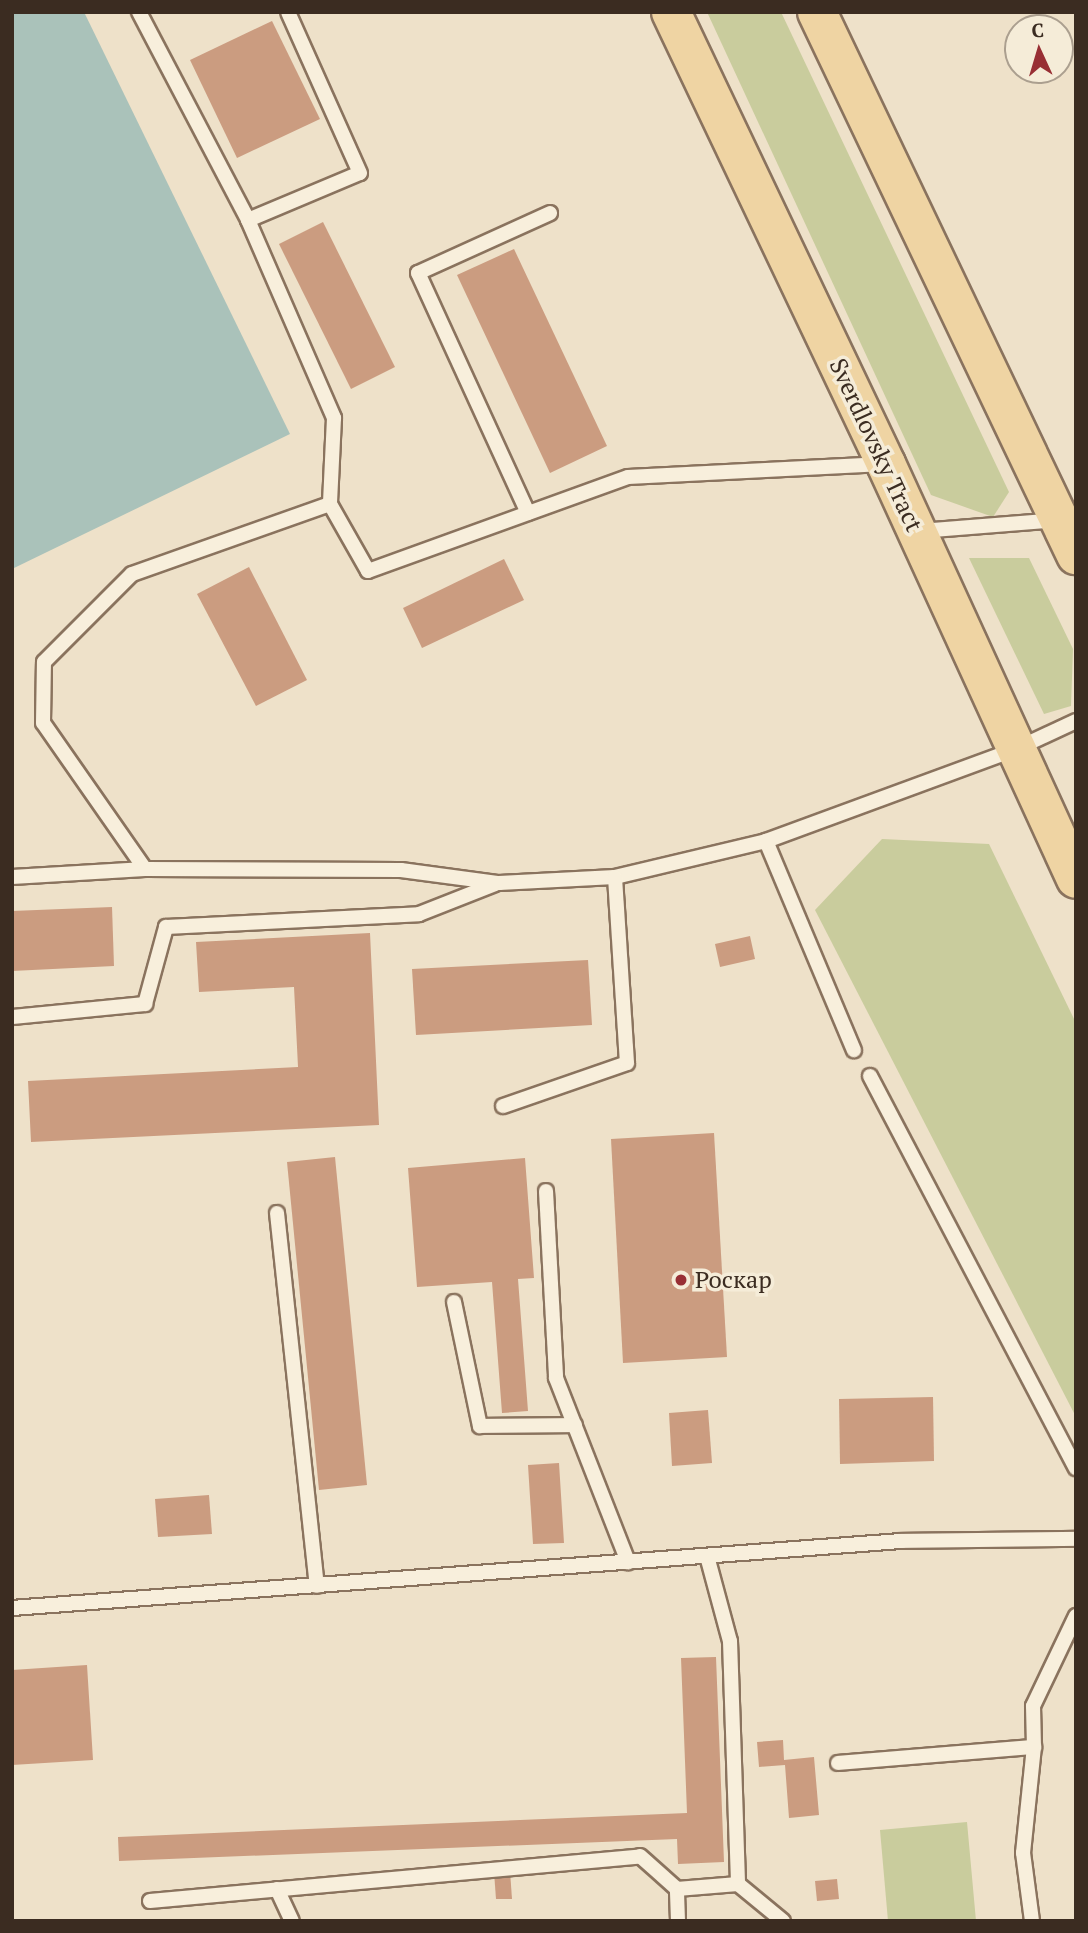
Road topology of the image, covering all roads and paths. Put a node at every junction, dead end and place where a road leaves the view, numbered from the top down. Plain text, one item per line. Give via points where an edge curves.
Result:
1 (139, 12) edge
2 (288, 12) edge
3 (671, 12) edge
4 (817, 12) edge
5 (550, 214) dead end
6 (248, 220) junction
7 (886, 464) junction
8 (330, 503) junction
9 (528, 513) junction
10 (1059, 520) junction
11 (916, 532) junction
12 (1076, 555) edge
13 (1076, 721) edge
14 (1016, 749) junction
15 (766, 841) junction
16 (145, 869) junction
17 (12, 877) edge
18 (615, 877) junction
19 (1076, 879) edge
20 (499, 883) junction
21 (12, 1017) edge
22 (854, 1050) dead end
23 (870, 1076) dead end
24 (503, 1106) dead end
25 (546, 1191) dead end
26 (276, 1213) dead end
27 (454, 1302) dead end
28 (575, 1425) junction
29 (1076, 1468) edge
30 (1076, 1539) edge
31 (707, 1556) junction
32 (628, 1562) junction
33 (317, 1586) junction
34 (12, 1608) edge
35 (1076, 1616) edge
36 (1034, 1747) junction
37 (838, 1763) dead end
38 (738, 1884) junction
39 (277, 1889) junction
40 (677, 1889) junction
41 (150, 1901) dead end
42 (292, 1921) edge
43 (678, 1921) edge
44 (783, 1921) edge
45 (1032, 1921) edge

1 - 6 lane
2 - 6 lane via 360,173
3 - 7 main road, Sverdlovsky Tract
4 - 10 main road
5 - 9 lane via 418,272
6 - 8 lane via 334,418
7 - 9 lane via 628,477
7 - 11 main road, Sverdlovsky Tract
8 - 9 lane via 368,571
8 - 16 lane via 132,574 44,662 43,723
10 - 11 lane
10 - 12 main road
11 - 14 main road, Sverdlovsky Tract
13 - 14 lane
14 - 15 lane
14 - 19 main road, Sverdlovsky Tract
15 - 18 lane
15 - 22 lane
16 - 17 lane
16 - 20 lane via 401,870
18 - 20 lane
18 - 24 lane via 627,1063
20 - 21 lane via 419,914 166,927 145,1004
23 - 29 lane
25 - 28 lane via 556,1378
26 - 33 lane
27 - 28 lane via 480,1426
28 - 32 lane
30 - 31 lane via 901,1541
31 - 32 lane
31 - 38 lane via 730,1641
32 - 33 lane
33 - 34 lane
35 - 36 lane via 1033,1706
36 - 37 lane
36 - 45 lane via 1023,1853
38 - 40 lane
38 - 44 lane
39 - 40 lane via 640,1856
39 - 41 lane
39 - 42 lane
40 - 43 lane

